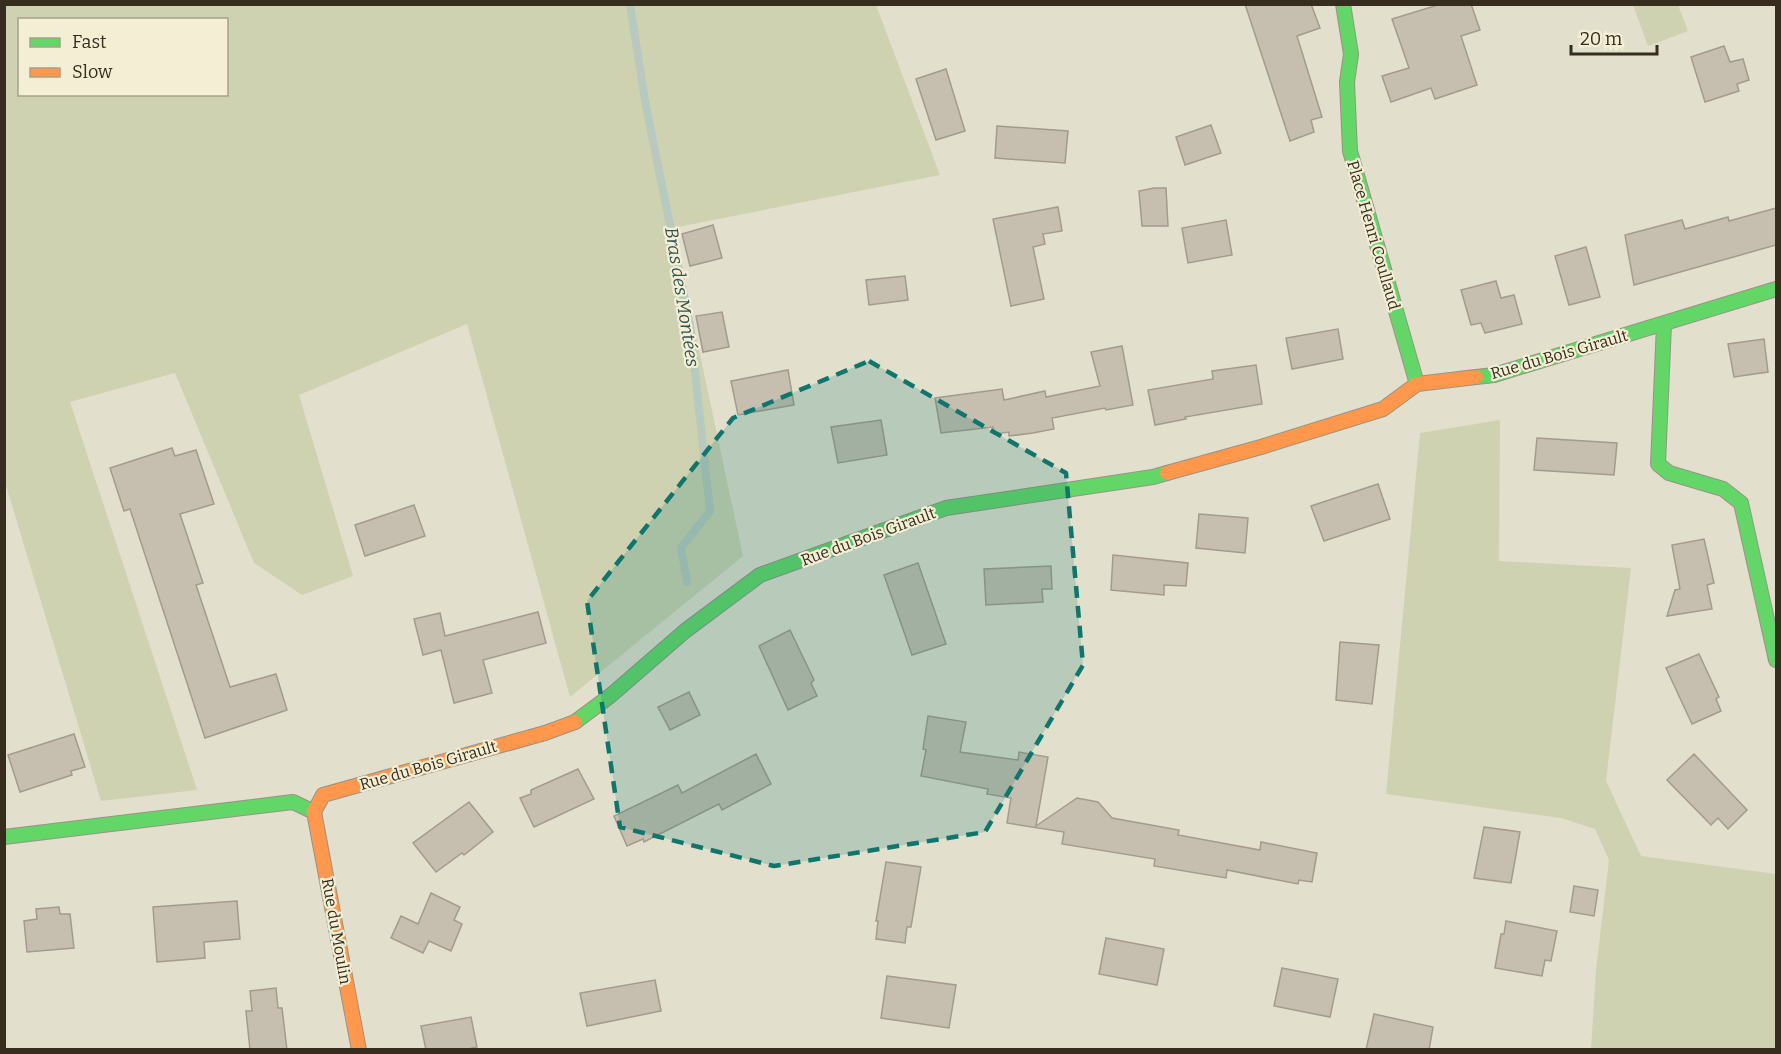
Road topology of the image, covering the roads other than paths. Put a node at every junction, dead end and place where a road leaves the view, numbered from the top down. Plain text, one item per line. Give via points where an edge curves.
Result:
1 (1343, 4) edge
2 (1776, 289) edge
3 (1664, 324) junction
4 (1417, 384) junction
5 (1776, 660) edge
6 (314, 812) junction
7 (4, 837) edge
8 (359, 1050) edge

1 - 4 street, Place Henri Coullaud via 1351,54 1347,82 1350,151
2 - 3 street, Rue du Bois Girault
3 - 4 street, Rue du Bois Girault via 1494,375
3 - 5 street via 1658,464 1669,473 1723,489 1741,503
4 - 6 street, Rue du Bois Girault via 1383,409 1261,447 1154,477 946,508 760,575 573,723 323,795
6 - 7 street via 293,802
6 - 8 street, Rue du Moulin

